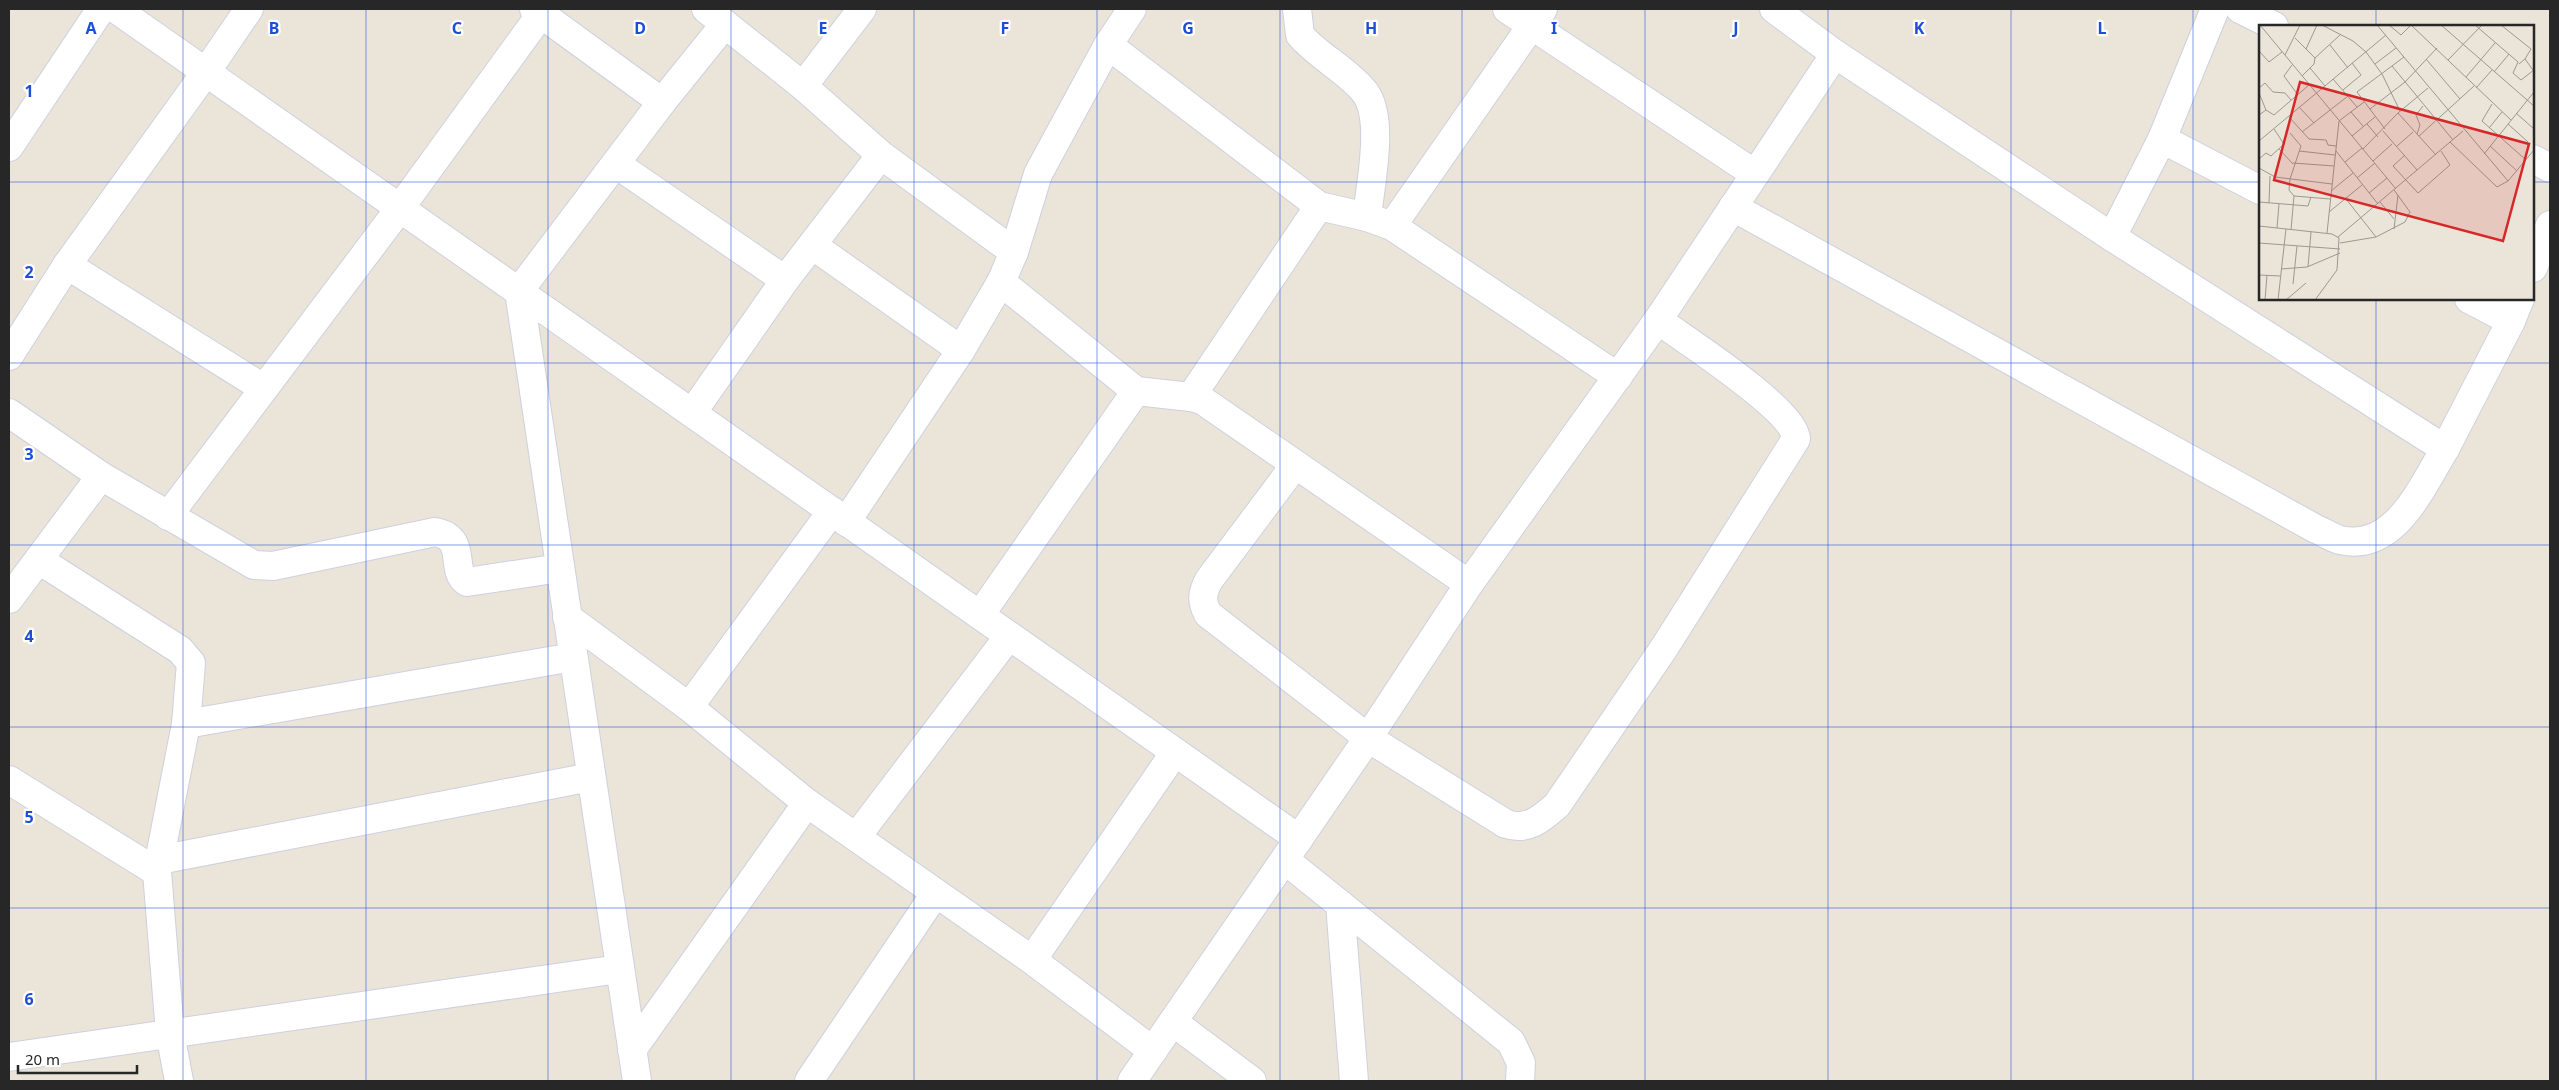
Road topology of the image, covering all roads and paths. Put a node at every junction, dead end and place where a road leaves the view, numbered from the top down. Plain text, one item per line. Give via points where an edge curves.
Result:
1 (102, 9) edge
2 (116, 9) edge
3 (249, 9) edge
4 (862, 9) edge
5 (1297, 9) edge
6 (1507, 9) edge
7 (1774, 9) edge
8 (2215, 9) edge
9 (2240, 9) edge
10 (1125, 11) edge
11 (537, 12) edge
12 (716, 16) edge
13 (1538, 17) edge
14 (2272, 25) edge
15 (1108, 45) junction
16 (1835, 54) junction
17 (206, 72) junction
18 (803, 86) junction
19 (662, 102) junction
20 (11, 139) edge
21 (2162, 139) junction
22 (880, 155) junction
23 (2534, 160) edge
24 (616, 164) junction
25 (2550, 168) edge
26 (1755, 174) junction
27 (2259, 189) edge
28 (1319, 206) junction
29 (1733, 207) junction
30 (400, 208) junction
31 (1367, 217) junction
32 (2550, 225) edge
33 (1392, 226) junction
34 (2112, 237) junction
35 (812, 245) junction
36 (1014, 252) junction
37 (67, 265) junction
38 (2534, 265) edge
39 (785, 280) junction
40 (1001, 282) junction
41 (519, 291) junction
42 (2473, 300) edge
43 (2516, 310) edge
44 (1658, 320) junction
45 (961, 350) junction
46 (9, 356) edge
47 (1618, 376) junction
48 (263, 388) junction
49 (1136, 391) junction
50 (1191, 396) junction
51 (9, 413) edge
52 (692, 413) junction
53 (2445, 449) junction
54 (1295, 465) junction
55 (100, 476) junction
56 (168, 516) junction
57 (839, 516) junction
58 (39, 560) junction
59 (560, 568) junction
60 (1468, 584) junction
61 (9, 599) edge
62 (980, 615) junction
63 (567, 617) junction
64 (1009, 636) junction
65 (573, 657) junction
66 (689, 706) junction
67 (186, 724) junction
68 (1368, 738) junction
69 (1175, 752) junction
70 (591, 778) junction
71 (9, 780) edge
72 (807, 803) junction
73 (857, 836) junction
74 (1292, 850) junction
75 (158, 866) junction
76 (935, 894) junction
77 (1340, 904) junction
78 (1032, 960) junction
79 (619, 969) junction
80 (1173, 1022) junction
81 (170, 1033) junction
82 (632, 1050) junction
83 (1153, 1051) junction
84 (9, 1057) edge
85 (178, 1081) edge
86 (637, 1081) edge
87 (809, 1081) edge
88 (1132, 1081) edge
89 (1252, 1081) edge
90 (1354, 1081) edge
91 (1520, 1081) edge

1 - 20 street
2 - 17 street
3 - 17 street
4 - 18 street
5 - 31 street via 1300,35 1363,90 1373,106 1374,148
6 - 13 street
7 - 16 street
8 - 21 street
9 - 14 street
10 - 15 street
11 - 19 street
11 - 30 street
12 - 18 street
12 - 19 street
13 - 26 street
13 - 33 street
15 - 28 street
15 - 36 street via 1038,174
16 - 26 street
16 - 34 street
17 - 30 street
17 - 37 street
18 - 22 street
19 - 24 street
21 - 27 street
21 - 34 street
22 - 35 street
22 - 36 street
23 - 25 street
24 - 39 street
24 - 41 street
26 - 29 street
28 - 31 street
28 - 50 street
29 - 44 street
29 - 53 street via 2340,540 2359,541 2390,529 2405,513
30 - 41 street
30 - 48 street
31 - 33 street
32 - 38 street
33 - 47 street
34 - 53 street
35 - 39 street
35 - 45 street
36 - 40 street
37 - 46 street
37 - 48 street
39 - 52 street
40 - 45 street
40 - 49 street
41 - 52 street
41 - 59 street
42 - 43 street
43 - 53 street
44 - 47 street
44 - 68 street via 1769,402 1788,420 1796,439 1664,648 1557,805 1535,823 1517,827 1506,824
45 - 57 street
47 - 60 street
48 - 56 street
49 - 50 street
49 - 62 street
50 - 54 street via 1202,400
51 - 55 street
52 - 57 street
54 - 60 street
54 - 68 street via 1209,580 1204,589 1203,605 1208,614
55 - 56 street
55 - 58 street
56 - 59 street via 259,566 273,566 435,532 452,540 461,575 467,582
57 - 62 street
57 - 66 street
58 - 61 street
58 - 67 street via 188,656 192,673
59 - 63 street
60 - 68 street
62 - 64 street
63 - 65 street
63 - 66 street
64 - 69 street
64 - 73 street
65 - 67 street
65 - 70 street
66 - 72 street
67 - 75 street
68 - 74 street
69 - 74 street
69 - 78 street
70 - 75 street
70 - 79 street
71 - 75 street
72 - 73 street
72 - 82 street
73 - 76 street
74 - 77 street
74 - 80 street
75 - 81 street
76 - 78 street
76 - 87 street
77 - 90 street
77 - 91 street via 1511,1042 1521,1063
78 - 83 street
79 - 81 street
79 - 82 street
80 - 83 street
80 - 89 street
81 - 84 street
81 - 85 street
82 - 86 street
83 - 88 street

